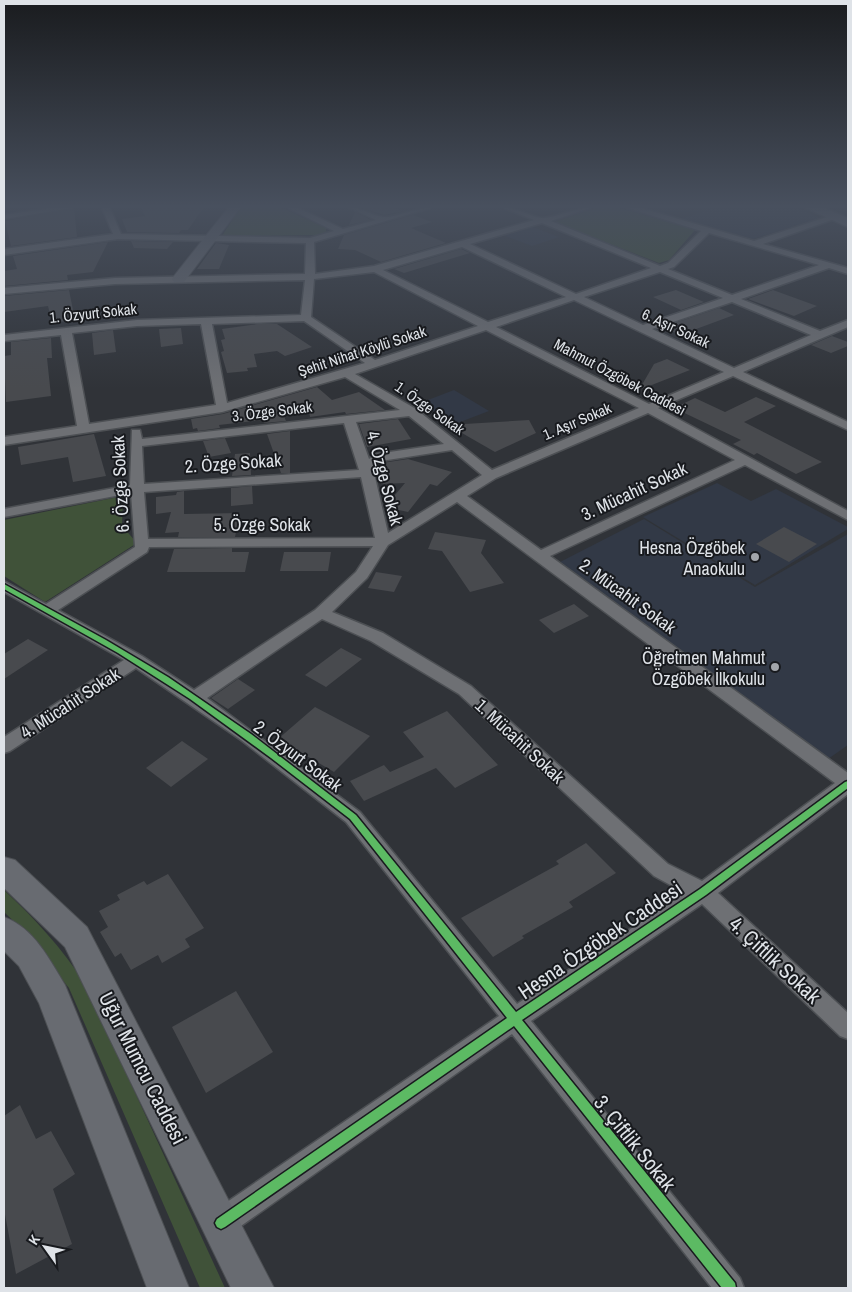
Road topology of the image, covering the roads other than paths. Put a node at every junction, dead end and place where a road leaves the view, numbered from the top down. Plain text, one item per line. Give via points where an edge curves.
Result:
1 (188, 268) edge
2 (310, 268) edge
3 (373, 268) edge
4 (374, 268) edge
5 (515, 268) edge
6 (817, 268) edge
7 (659, 269) joint
8 (310, 277) junction
9 (179, 279) junction
10 (4, 291) edge
11 (575, 296) junction
12 (731, 298) junction
13 (306, 318) junction
14 (206, 321) junction
15 (848, 323) edge
16 (489, 325) junction
17 (643, 329) junction
18 (66, 330) junction
19 (821, 335) junction
20 (4, 338) edge
21 (374, 364) junction
22 (734, 372) junction
23 (346, 373) junction
24 (222, 408) junction
25 (648, 408) junction
26 (412, 412) junction
27 (349, 419) junction
28 (135, 422) junction
29 (848, 426) edge
30 (84, 429) junction
31 (4, 441) edge
32 (136, 443) junction
33 (456, 446) junction
34 (744, 461) junction
35 (367, 473) junction
36 (491, 475) junction
37 (137, 488) junction
38 (458, 496) junction
39 (4, 512) edge
40 (848, 516) edge
41 (383, 542) junction
42 (142, 544) junction
43 (539, 556) junction
44 (4, 586) edge
45 (46, 611) junction
46 (321, 613) junction
47 (136, 660) junction
48 (194, 698) junction
49 (4, 746) edge
50 (848, 783) edge
51 (4, 869) edge
52 (703, 892) junction
53 (4, 931) edge
54 (513, 1020) junction
55 (848, 1028) edge
56 (221, 1223) junction
57 (159, 1284) edge
58 (252, 1288) edge
59 (730, 1288) edge

1 - 9 street
2 - 8 street
3 - 8 street
4 - 16 street, Mahmut Özgöbek Caddesi
5 - 11 street, 6. Aşır Sokak
6 - 12 street
7 - 11 street, Şehit Nihat Köylü Sokak
7 - 12 street
8 - 9 street
8 - 13 street
9 - 10 street via 104,280
11 - 16 street, Şehit Nihat Köylü Sokak
11 - 17 street, 6. Aşır Sokak
12 - 17 street
12 - 19 street
13 - 14 street, 1. Özyurt Sokak
13 - 21 street
14 - 18 street, 1. Özyurt Sokak
14 - 24 street
15 - 19 street, 1. Aşır Sokak
16 - 21 street, Şehit Nihat Köylü Sokak
16 - 25 street, Mahmut Özgöbek Caddesi
17 - 22 street, 6. Aşır Sokak
18 - 20 street, 1. Özyurt Sokak
18 - 30 street
19 - 22 street, 1. Aşır Sokak
21 - 23 street, Şehit Nihat Köylü Sokak
22 - 25 street, 1. Aşır Sokak
22 - 29 street, 6. Aşır Sokak
23 - 24 street, Şehit Nihat Köylü Sokak
23 - 26 street, 1. Özge Sokak
24 - 28 street, Şehit Nihat Köylü Sokak
25 - 34 street, Mahmut Özgöbek Caddesi
25 - 36 street, 1. Aşır Sokak
26 - 27 street, 3. Özge Sokak
26 - 33 street, 1. Özge Sokak
27 - 32 street, 3. Özge Sokak
27 - 35 street, 4. Özge Sokak
28 - 30 street, Şehit Nihat Köylü Sokak
28 - 32 street, 6. Özge Sokak
30 - 31 street, Şehit Nihat Köylü Sokak
32 - 37 street, 6. Özge Sokak
33 - 35 street via 376,458
33 - 36 street, 1. Özge Sokak
34 - 40 street, Mahmut Özgöbek Caddesi
34 - 43 street, 3. Mücahit Sokak
35 - 37 street, 2. Özge Sokak
35 - 41 street, 4. Özge Sokak
36 - 38 street, 1. Aşır Sokak
37 - 39 street, 2. Özge Sokak
37 - 42 street, 6. Özge Sokak
38 - 41 street, 1. Aşır Sokak
38 - 43 street, 2. Mücahit Sokak
41 - 42 street, 5. Özge Sokak
41 - 46 street, 4. Özge Sokak via 362,575
42 - 45 street, 6. Özge Sokak via 142,549
43 - 50 street, 2. Mücahit Sokak
44 - 45 street, 2. Özyurt Sokak
45 - 47 street, 2. Özyurt Sokak
46 - 48 street, 4. Özge Sokak
46 - 52 street, 1. Mücahit Sokak via 377,637 465,690 661,870
47 - 48 street, 2. Özyurt Sokak
47 - 49 street, 4. Mücahit Sokak
48 - 54 street, 2. Özyurt Sokak via 276,756 353,818
50 - 52 street, Hesna Özgöbek Caddesi
51 - 56 street, Uğur Mumcu Caddesi via 76,937
52 - 54 street, Hesna Özgöbek Caddesi
52 - 55 street, 4. Çiftlik Sokak
53 - 57 street via 30,956 53,996
54 - 56 street, Hesna Özgöbek Caddesi
54 - 59 street, 3. Çiftlik Sokak
56 - 58 street, Uğur Mumcu Caddesi

